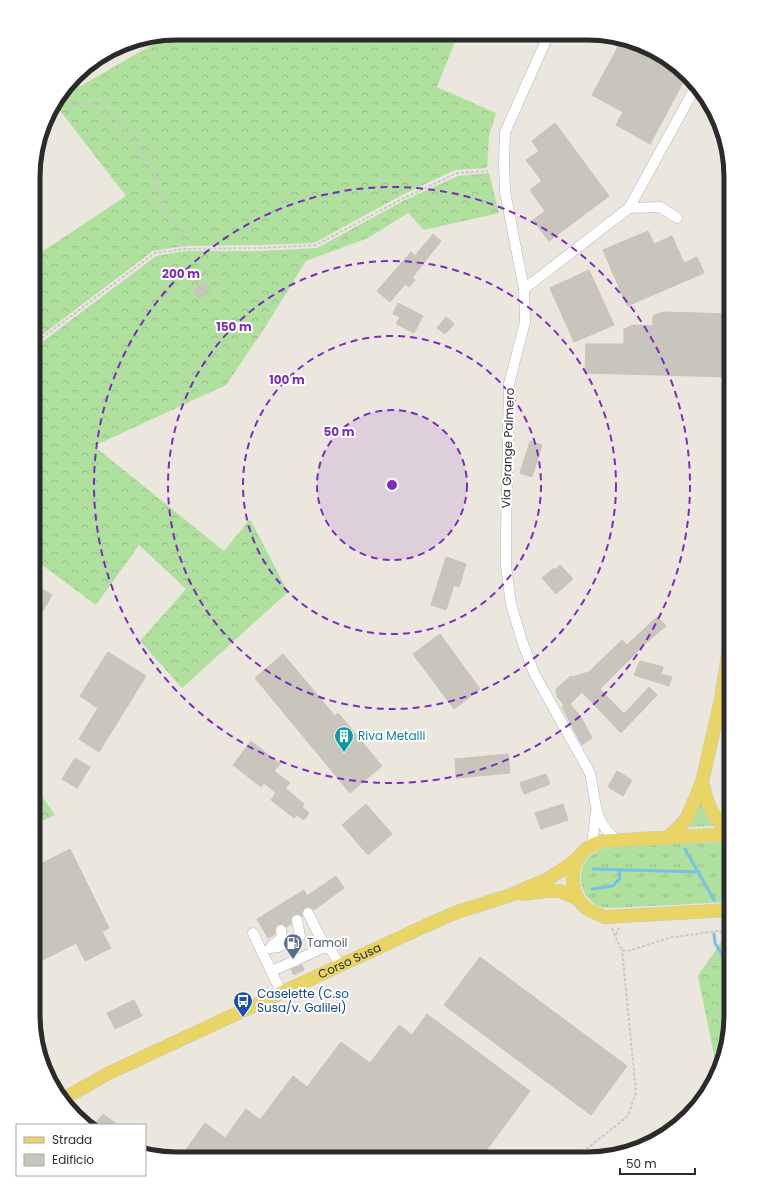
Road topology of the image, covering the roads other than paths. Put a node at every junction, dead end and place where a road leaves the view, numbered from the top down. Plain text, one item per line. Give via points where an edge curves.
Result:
1 (546, 40) edge
2 (693, 91) edge
3 (629, 208) junction
4 (676, 218) dead end
5 (524, 289) junction
6 (724, 680) edge
7 (702, 782) junction
8 (596, 807) junction
9 (724, 828) edge
10 (724, 834) edge
11 (668, 837) junction
12 (618, 840) junction
13 (592, 845) junction
14 (578, 858) junction
15 (508, 896) junction
16 (578, 899) junction
17 (724, 910) edge
18 (308, 913) dead end
19 (297, 920) dead end
20 (281, 930) dead end
21 (253, 933) dead end
22 (325, 947) junction
23 (266, 950) junction
24 (340, 965) junction
25 (272, 971) junction
26 (281, 992) junction
27 (67, 1097) edge

1 - 5 street, Via Grange Palmero via 505,132 505,192
2 - 3 street
3 - 4 street via 660,207
3 - 5 street
5 - 8 street, Via Grange Palmero via 525,322 509,384 506,566 511,604 534,673 590,773
6 - 7 main road
7 - 9 main road via 710,811
7 - 11 main road via 687,818
8 - 12 street, Via Grange Palmero via 602,826
8 - 13 street, Via Grange Palmero
10 - 11 main road
11 - 12 main road
12 - 13 main road
13 - 14 main road, Corso Susa
14 - 15 main road, Corso Susa via 548,879
14 - 16 main road via 573,878 573,888
15 - 16 main road, Corso Susa via 560,891
15 - 24 main road, Corso Susa via 457,912
16 - 17 main road via 593,913 605,917
18 - 22 street
19 - 23 street via 300,936 278,948
20 - 23 street via 282,938
21 - 23 street
22 - 24 street via 331,950
22 - 25 street
23 - 25 street
24 - 26 main road, Corso Susa
25 - 26 street
26 - 27 main road, Corso Susa via 107,1074

